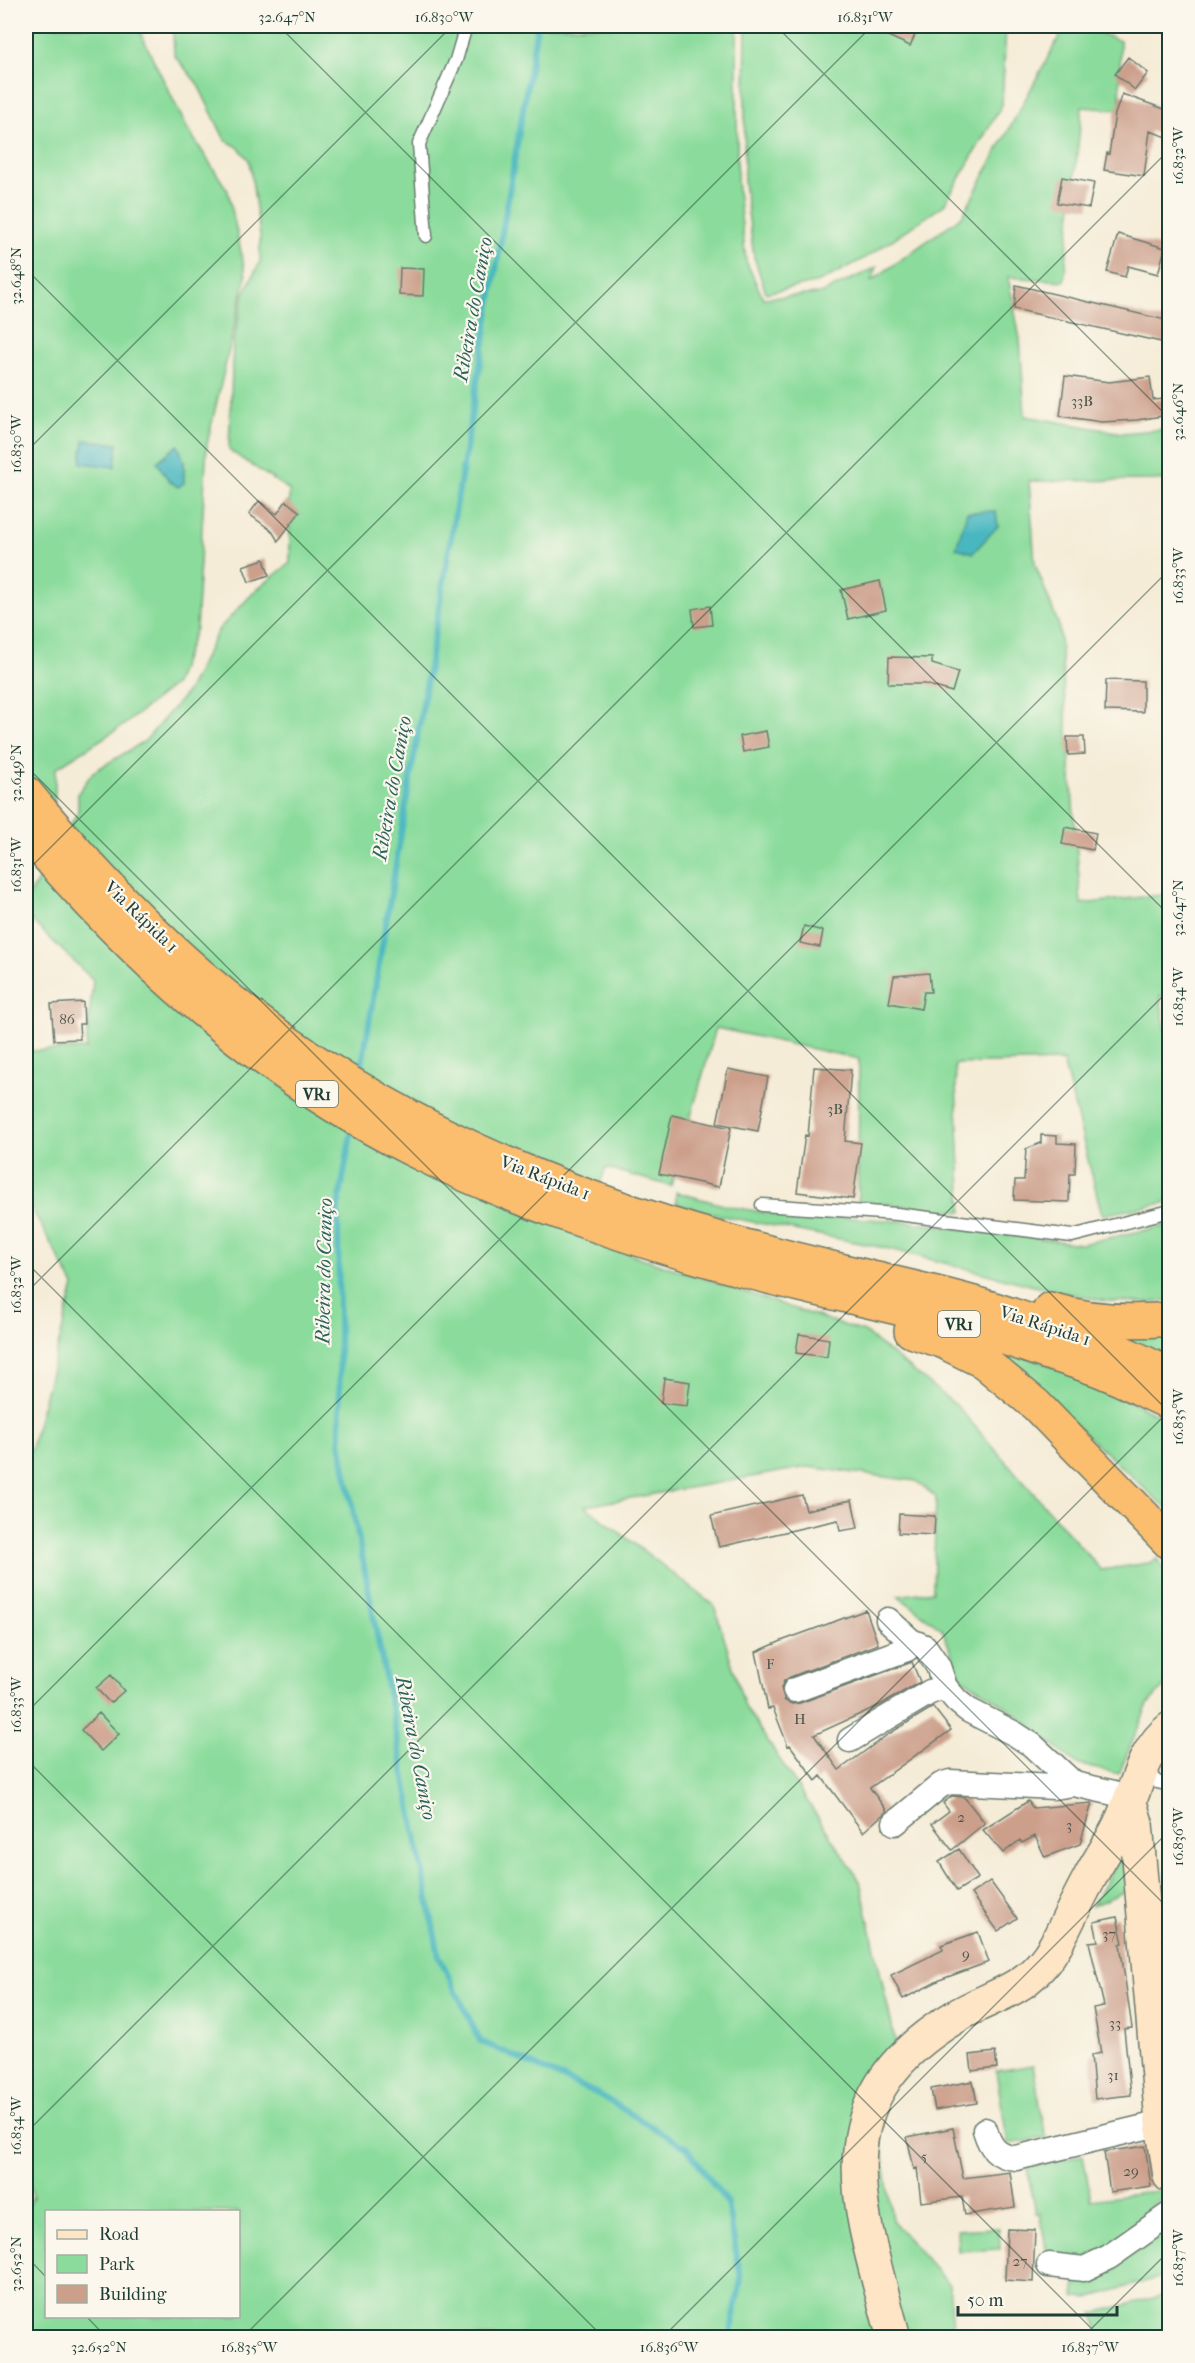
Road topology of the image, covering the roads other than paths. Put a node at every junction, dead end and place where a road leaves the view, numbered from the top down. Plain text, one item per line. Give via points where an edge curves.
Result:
1 (465, 26) edge
2 (426, 236) dead end
3 (26, 793) edge
4 (40, 836) edge
5 (762, 1205) dead end
6 (1170, 1211) edge
7 (662, 1234) junction
8 (741, 1270) junction
9 (843, 1271) junction
10 (1170, 1319) edge
11 (1170, 1375) edge
12 (1170, 1403) edge
13 (1170, 1543) edge
14 (888, 1620) dead end
15 (911, 1641) junction
16 (945, 1687) junction
17 (795, 1690) dead end
18 (1170, 1729) edge
19 (850, 1740) dead end
20 (1156, 1777) edge
21 (1074, 1784) junction
22 (1130, 1803) junction
23 (895, 1823) dead end
24 (1162, 2123) junction
25 (985, 2130) dead end
26 (1170, 2176) edge
27 (1170, 2214) edge
28 (1049, 2265) dead end
29 (894, 2337) edge

1 - 2 lane via 456,60 419,144
3 - 4 highway, Via Rápida 1 / VR1
4 - 7 highway, Via Rápida 1 / VR1 via 69,883 180,992 291,1077 411,1149 479,1181 569,1216
5 - 6 lane via 897,1214 1072,1236
7 - 8 highway, Via Rápida 1 / VR1
7 - 9 highway, Via Rápida 1 / VR1
8 - 12 highway, Via Rápida 1 / VR1 via 968,1326 1104,1372
8 - 13 highway via 797,1301 899,1327 944,1342 984,1362 1036,1405
9 - 10 highway via 883,1263 1073,1316
9 - 11 highway, Via Rápida 1 / VR1 via 984,1306 1116,1350
14 - 15 street
15 - 16 street via 925,1647 938,1666
15 - 17 street via 907,1649
16 - 19 street
16 - 21 street via 968,1710 1032,1745
18 - 20 street via 1155,1744
20 - 22 street
21 - 22 street via 1114,1793
21 - 23 street via 1054,1787 950,1782
22 - 24 street via 1136,1823
22 - 29 street via 1044,1961 1024,1983 957,2016 903,2056 878,2089 867,2114 858,2170 861,2213
24 - 25 street via 1016,2158 1005,2158 996,2152
24 - 26 street
27 - 28 street via 1109,2257 1084,2269

